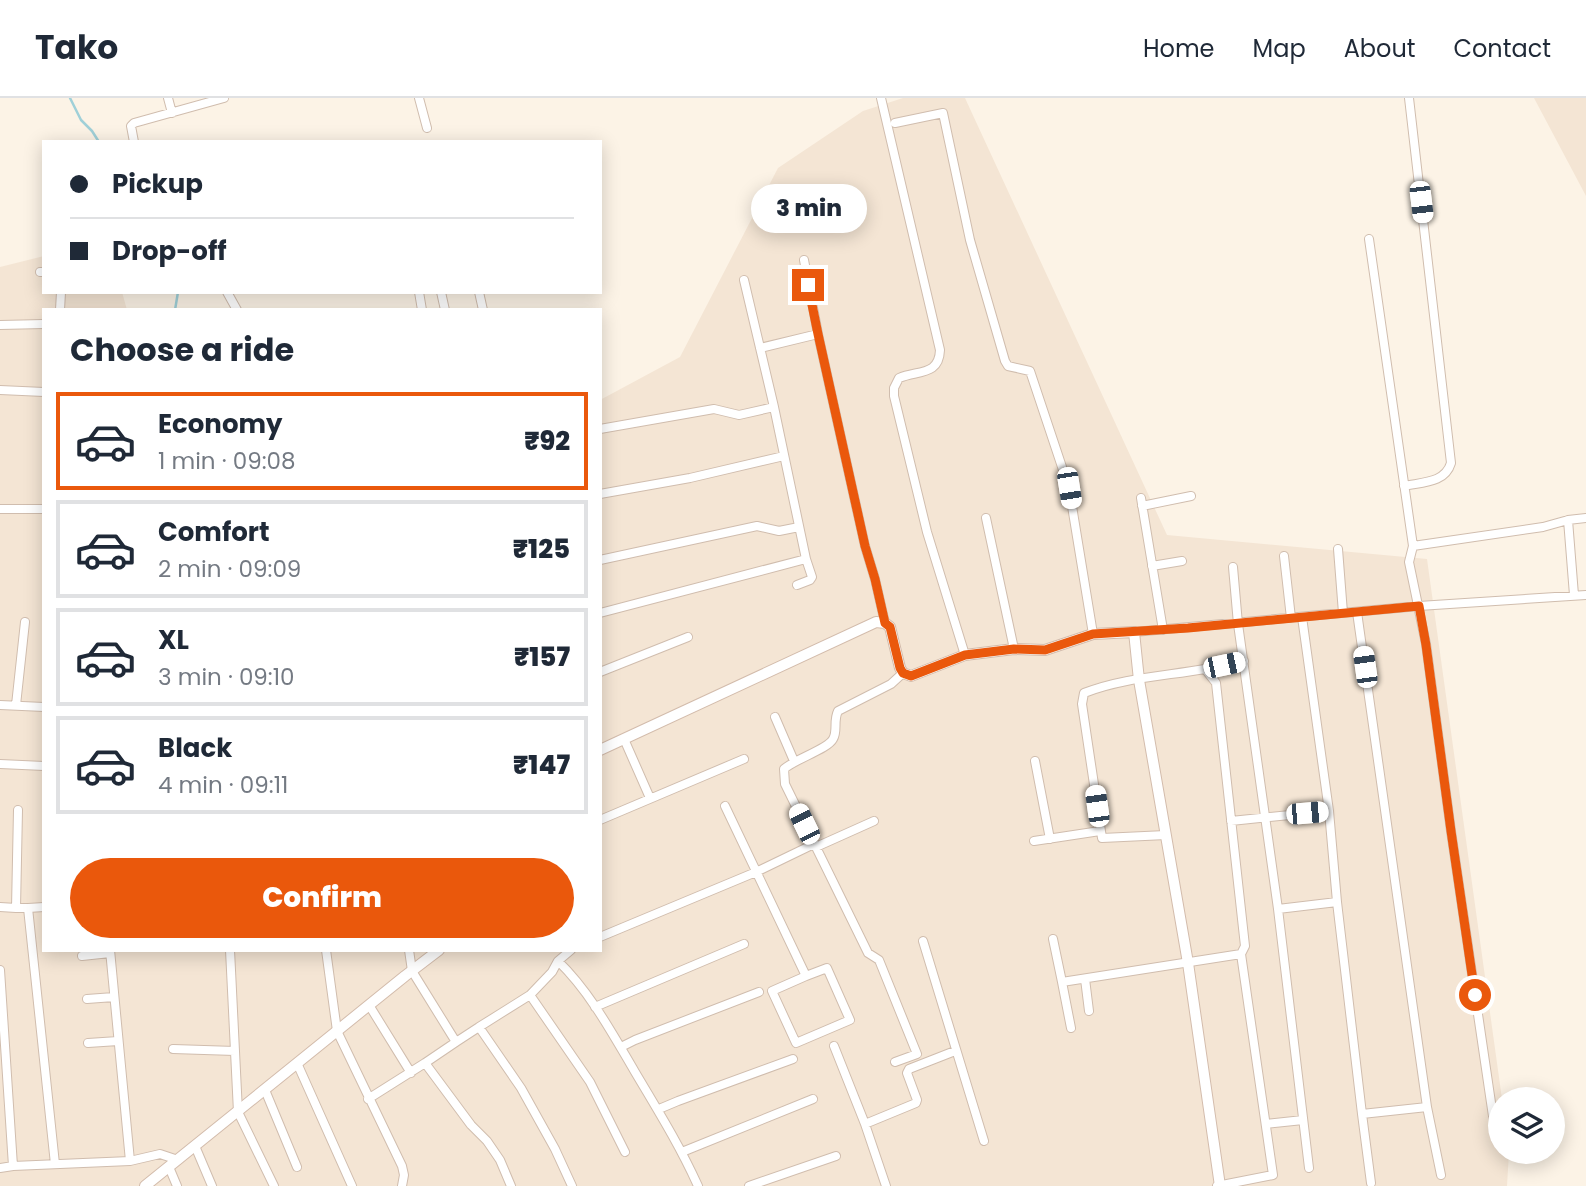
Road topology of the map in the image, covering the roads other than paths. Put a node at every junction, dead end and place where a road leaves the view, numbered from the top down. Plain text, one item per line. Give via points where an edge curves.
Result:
1 (168, 98) edge
2 (224, 98) edge
3 (419, 98) edge
4 (881, 98) edge
5 (1409, 98) edge
6 (172, 113) junction
7 (895, 123) dead end
8 (427, 128) dead end
9 (134, 140) edge
10 (1369, 239) dead end
11 (804, 260) dead end
12 (744, 280) dead end
13 (42, 324) edge
14 (0, 325) edge
15 (818, 334) junction
16 (760, 348) junction
17 (0, 390) edge
18 (42, 392) edge
19 (774, 407) junction
20 (602, 429) edge
21 (784, 456) junction
22 (1404, 486) junction
23 (602, 494) edge
24 (1191, 496) dead end
25 (0, 509) edge
26 (42, 509) edge
27 (986, 518) dead end
28 (1586, 518) edge
29 (1568, 520) junction
30 (799, 527) junction
31 (1413, 545) junction
32 (1338, 549) dead end
33 (1284, 556) dead end
34 (806, 559) junction
35 (602, 560) edge
36 (1182, 561) dead end
37 (1152, 566) junction
38 (1233, 566) dead end
39 (797, 585) dead end
40 (1574, 595) junction
41 (1586, 595) edge
42 (1419, 606) junction
43 (602, 611) edge
44 (1357, 612) junction
45 (1343, 613) junction
46 (1302, 617) junction
47 (1291, 618) junction
48 (25, 622) dead end
49 (885, 623) junction
50 (1238, 624) junction
51 (1163, 630) junction
52 (1135, 632) junction
53 (1093, 634) junction
54 (688, 637) dead end
55 (1014, 649) junction
56 (965, 655) junction
57 (1244, 661) junction
58 (1205, 669) junction
59 (602, 671) edge
60 (903, 673) junction
61 (1139, 680) junction
62 (0, 705) edge
63 (16, 705) junction
64 (42, 707) edge
65 (775, 717) dead end
66 (624, 739) junction
67 (602, 749) edge
68 (744, 759) dead end
69 (794, 761) junction
70 (1035, 761) dead end
71 (0, 764) edge
72 (42, 766) edge
73 (650, 798) junction
74 (725, 806) dead end
75 (18, 810) dead end
76 (1329, 811) junction
77 (1265, 817) junction
78 (602, 819) edge
79 (874, 821) dead end
80 (1231, 821) junction
81 (1100, 831) junction
82 (1166, 835) junction
83 (1050, 839) junction
84 (1034, 841) dead end
85 (815, 846) junction
86 (756, 872) junction
87 (1338, 902) junction
88 (0, 907) edge
89 (16, 908) junction
90 (28, 908) junction
91 (42, 908) edge
92 (1278, 909) junction
93 (602, 936) edge
94 (1053, 939) dead end
95 (923, 941) dead end
96 (744, 944) dead end
97 (110, 952) edge
98 (230, 952) edge
99 (326, 952) edge
100 (410, 952) edge
101 (436, 952) edge
102 (570, 952) edge
103 (1241, 954) junction
104 (82, 956) dead end
105 (558, 961) junction
106 (1188, 963) junction
107 (0, 970) edge
108 (412, 971) junction
109 (806, 976) junction
110 (1085, 979) junction
111 (1062, 982) junction
112 (759, 992) dead end
113 (530, 995) junction
114 (114, 997) junction
115 (87, 999) dead end
116 (369, 1005) junction
117 (595, 1007) junction
118 (1089, 1011) dead end
119 (479, 1027) junction
120 (1071, 1028) dead end
121 (337, 1031) junction
122 (118, 1041) junction
123 (456, 1042) junction
124 (88, 1043) dead end
125 (834, 1046) dead end
126 (621, 1047) junction
127 (173, 1049) dead end
128 (234, 1051) junction
129 (955, 1051) junction
130 (793, 1059) dead end
131 (895, 1062) dead end
132 (297, 1063) junction
133 (425, 1063) junction
134 (411, 1073) junction
135 (1489, 1087) edge
136 (265, 1090) junction
137 (369, 1099) junction
138 (813, 1099) dead end
139 (1427, 1107) junction
140 (659, 1109) junction
141 (238, 1112) junction
142 (1362, 1114) junction
143 (1303, 1120) junction
144 (865, 1124) junction
145 (1266, 1125) junction
146 (984, 1141) dead end
147 (195, 1146) junction
148 (625, 1152) dead end
149 (682, 1152) junction
150 (836, 1156) dead end
151 (130, 1161) junction
152 (173, 1163) junction
153 (55, 1164) junction
154 (13, 1166) junction
155 (297, 1167) dead end
156 (0, 1168) edge
157 (1309, 1168) dead end
158 (1441, 1175) dead end
159 (1371, 1183) dead end
160 (145, 1186) edge
161 (177, 1186) edge
162 (212, 1186) edge
163 (274, 1186) edge
164 (352, 1186) edge
165 (402, 1186) edge
166 (511, 1186) edge
167 (572, 1186) edge
168 (698, 1186) edge
169 (749, 1186) edge
170 (886, 1186) edge
171 (1219, 1186) edge

1 - 6 street
2 - 6 street
3 - 8 street
4 - 56 street via 940,350 934,368 899,378 894,396 927,532
5 - 22 street via 1451,463 1443,477
6 - 9 street via 134,123
7 - 53 street via 943,113 970,240 1005,361 1008,366 1030,371 1069,488
10 - 22 street
11 - 15 street
12 - 16 street
13 - 14 street
15 - 16 street
15 - 49 street
16 - 19 street
17 - 18 street
19 - 20 street via 739,415 714,409
19 - 21 street
21 - 23 street
21 - 30 street
22 - 31 street
24 - 37 street via 1142,502
25 - 26 street
27 - 55 street
28 - 29 street
29 - 31 street
29 - 40 street
30 - 34 street
30 - 35 street via 779,531 757,526
31 - 42 street via 1409,562
32 - 45 street
33 - 47 street
34 - 39 street via 812,577
34 - 43 street
36 - 37 street
37 - 51 street
38 - 50 street
40 - 41 street
40 - 42 street
42 - 44 street
42 - 135 street
44 - 45 street
44 - 139 street
45 - 46 street
46 - 47 street
46 - 76 street
47 - 50 street
48 - 63 street
49 - 60 street
49 - 66 street via 876,622
50 - 51 street
50 - 57 street
51 - 52 street
52 - 53 street
52 - 61 street
53 - 55 street via 1045,650
54 - 59 street
55 - 56 street
56 - 60 street via 911,676
57 - 58 street
57 - 77 street
58 - 61 street
58 - 80 street via 1216,682
60 - 69 street via 838,711 831,743
61 - 81 street via 1084,693
61 - 82 street
62 - 63 street
63 - 64 street
65 - 69 street
66 - 67 street
66 - 73 street
68 - 73 street
69 - 85 street via 784,769 785,784
70 - 83 street
71 - 72 street
73 - 78 street
74 - 86 street
75 - 89 street
76 - 77 street
76 - 87 street
77 - 80 street
77 - 92 street
79 - 85 street
80 - 103 street via 1245,946
81 - 82 street via 1102,838
81 - 83 street
82 - 106 street
83 - 84 street
85 - 86 street
85 - 131 street via 868,953 879,960 917,1054
86 - 93 street
86 - 109 street
87 - 92 street
87 - 142 street
88 - 89 street
89 - 90 street
90 - 91 street
90 - 153 street
92 - 143 street
94 - 111 street
95 - 129 street
96 - 117 street
97 - 104 street
97 - 114 street
98 - 128 street
99 - 121 street
100 - 108 street
101 - 108 street
102 - 105 street
103 - 106 street
103 - 145 street
105 - 113 street
105 - 117 street
106 - 110 street
106 - 171 street
107 - 154 street
108 - 116 street
108 - 123 street
109 - 109 street via 772,991 796,1043 850,1020 827,968
110 - 111 street
110 - 118 street
111 - 120 street
112 - 126 street
113 - 119 street
113 - 148 street via 590,1082
114 - 115 street
114 - 122 street
116 - 121 street
116 - 134 street
117 - 126 street
119 - 123 street
119 - 167 street via 521,1088
121 - 132 street
121 - 137 street
122 - 124 street
122 - 151 street
123 - 133 street
125 - 144 street
126 - 140 street
127 - 128 street
128 - 141 street
129 - 144 street via 909,1069 916,1103
129 - 146 street
130 - 140 street
132 - 136 street
132 - 164 street
133 - 134 street
133 - 166 street via 500,1160
134 - 137 street
136 - 141 street
136 - 155 street
137 - 165 street via 402,1166
138 - 149 street
139 - 142 street
139 - 158 street
140 - 149 street
141 - 147 street
141 - 163 street
142 - 159 street
143 - 145 street
143 - 157 street
144 - 170 street
145 - 171 street via 1273,1175
147 - 152 street
147 - 162 street
149 - 168 street
150 - 169 street
151 - 152 street via 160,1154
151 - 153 street
152 - 160 street
152 - 161 street
153 - 154 street
154 - 156 street

